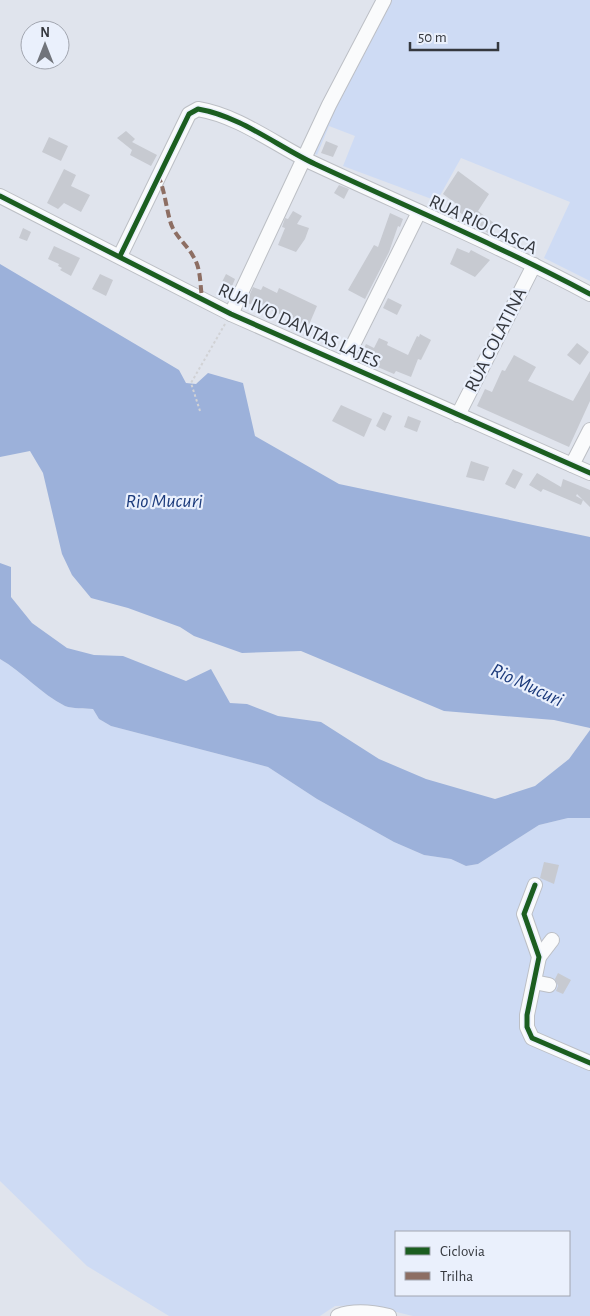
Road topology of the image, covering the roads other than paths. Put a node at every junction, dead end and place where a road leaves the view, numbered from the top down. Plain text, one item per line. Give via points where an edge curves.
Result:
1 (384, 0) edge
2 (304, 159) junction
3 (0, 196) edge
4 (419, 212) junction
5 (120, 256) junction
6 (534, 265) junction
7 (590, 294) edge
8 (231, 314) junction
9 (344, 363) junction
10 (458, 415) junction
11 (590, 430) edge
12 (572, 465) junction
13 (590, 472) edge
14 (535, 886) dead end
15 (552, 940) dead end
16 (539, 957) junction
17 (534, 982) junction
18 (549, 985) dead end
19 (590, 1063) edge
20 (338, 1316) edge
21 (389, 1316) edge

1 - 2 street
2 - 4 street, RUA RIO CASCA
2 - 5 street, RUA RIO CASCA via 232,119 198,109 189,114
2 - 8 street
3 - 5 street, RUA IVO DANTAS LAJES
4 - 6 street, RUA RIO CASCA
4 - 9 street
5 - 8 street, RUA IVO DANTAS LAJES
6 - 7 street, RUA RIO CASCA
6 - 10 street, RUA COLATINA
8 - 9 street, RUA IVO DANTAS LAJES
9 - 10 street, RUA IVO DANTAS LAJES
10 - 12 street, RUA IVO DANTAS LAJES
11 - 12 street
12 - 13 street, RUA IVO DANTAS LAJES
14 - 16 street via 524,914
15 - 16 street
16 - 17 street
17 - 18 street
17 - 19 street via 527,1015 527,1027 532,1038
20 - 21 street via 373,1312

